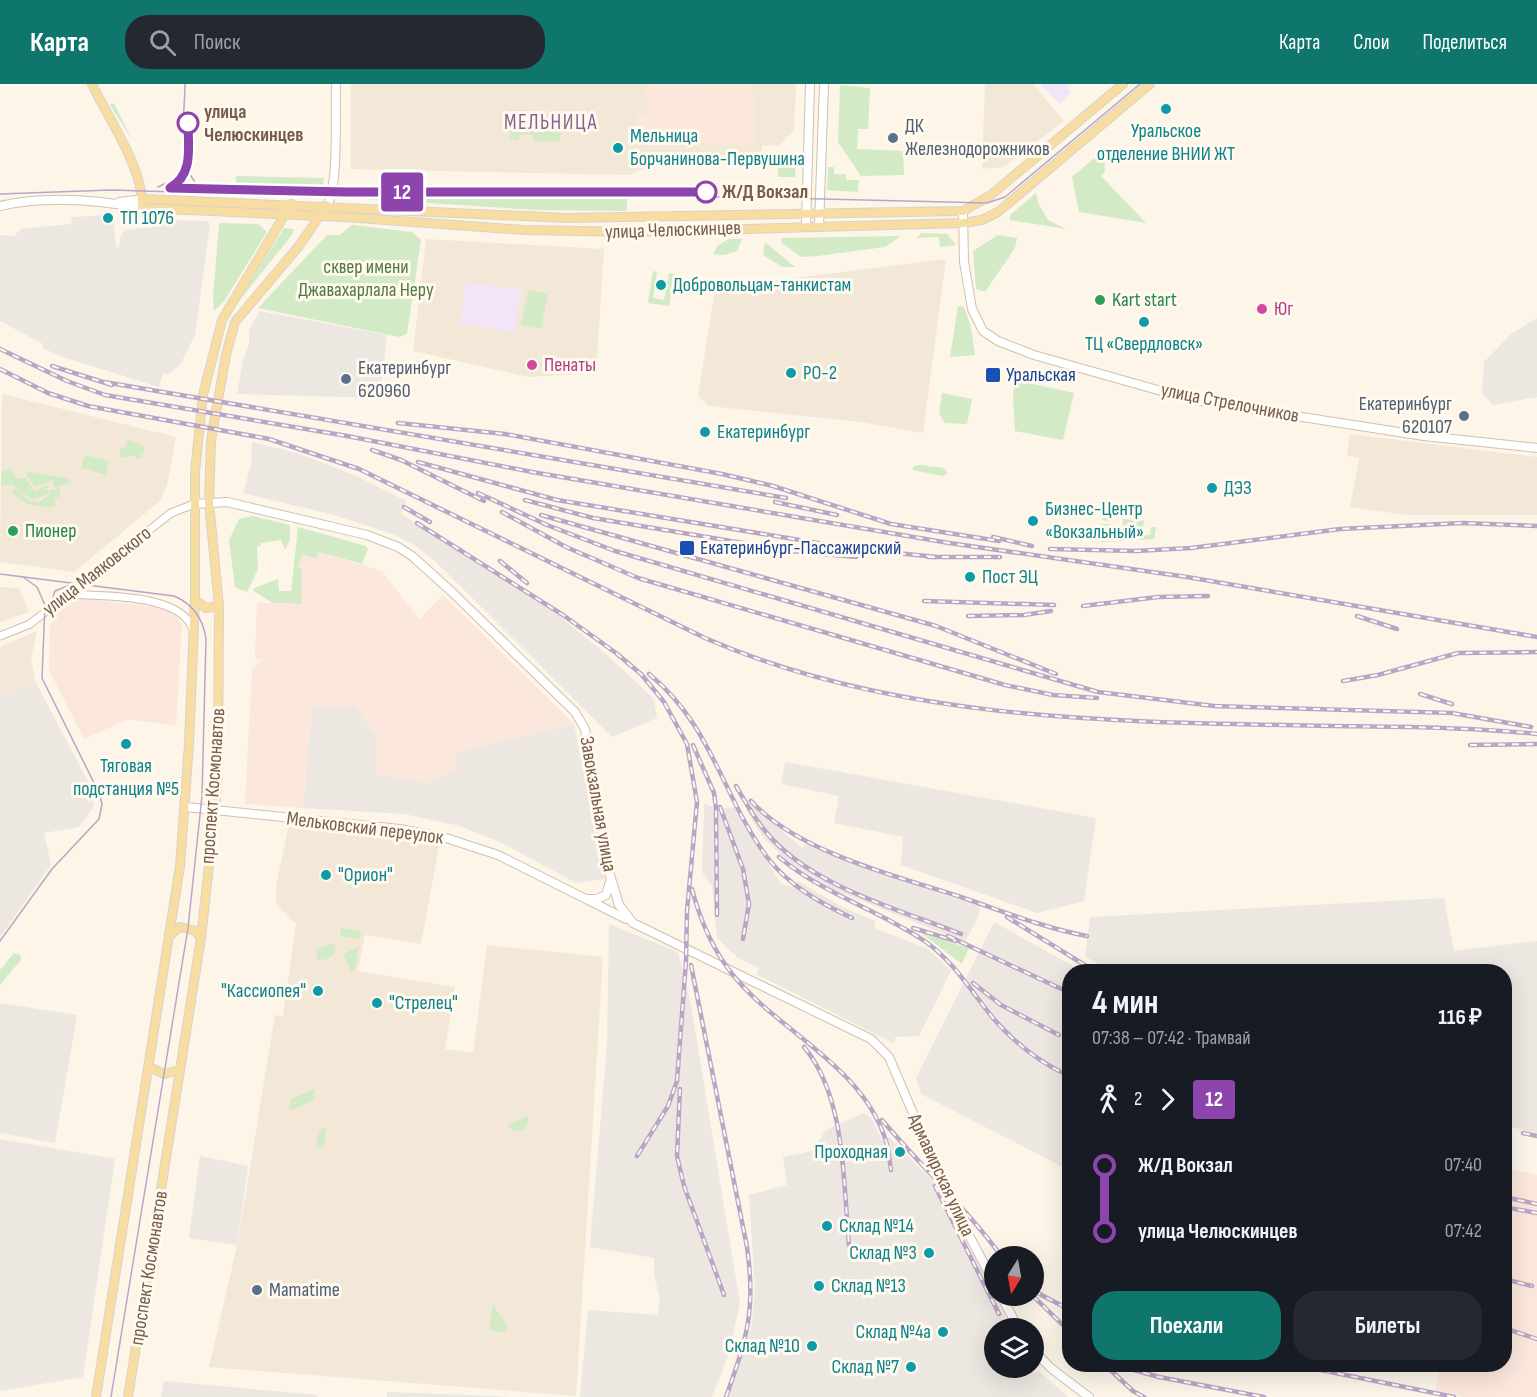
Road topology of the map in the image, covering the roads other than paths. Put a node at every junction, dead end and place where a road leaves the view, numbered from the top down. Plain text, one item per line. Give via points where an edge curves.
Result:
1 (92, 84) edge
2 (336, 84) edge
3 (810, 84) edge
4 (824, 84) edge
5 (1123, 84) edge
6 (1150, 84) edge
7 (143, 203) junction
8 (291, 204) junction
9 (327, 205) junction
10 (0, 206) edge
11 (963, 211) junction
12 (806, 214) junction
13 (819, 214) junction
14 (284, 216) junction
15 (320, 217) junction
16 (963, 223) junction
17 (806, 226) junction
18 (819, 226) junction
19 (1537, 448) edge
20 (209, 502) junction
21 (194, 504) junction
22 (67, 594) junction
23 (195, 600) junction
24 (219, 606) junction
25 (194, 631) junction
26 (0, 636) edge
27 (186, 807) junction
28 (215, 811) junction
29 (610, 875) junction
30 (580, 896) junction
31 (633, 923) junction
32 (169, 936) junction
33 (201, 938) junction
34 (149, 1066) junction
35 (180, 1071) junction
36 (984, 1264) edge
37 (1044, 1361) edge
38 (96, 1397) edge
39 (128, 1397) edge
40 (1089, 1397) edge

1 - 7 main road via 133,168
2 - 9 main road via 334,176
3 - 12 main road
4 - 13 main road
5 - 11 main road, улица Челюскинцев via 980,204
6 - 16 main road, улица Челюскинцев via 998,212
7 - 8 main road, улица Челюскинцев
7 - 10 main road, улица Челюскинцев via 57,201
7 - 14 main road, улица Челюскинцев
8 - 9 main road, улица Челюскинцев
8 - 14 main road, проспект Космонавтов
9 - 12 main road, улица Челюскинцев via 567,218
9 - 15 main road, проспект Космонавтов
11 - 13 main road, улица Челюскинцев
11 - 16 main road, улица Стрелочников
12 - 13 main road, улица Челюскинцев
12 - 17 main road
13 - 18 main road
14 - 15 main road, улица Челюскинцев
14 - 21 main road, проспект Космонавтов via 233,298 216,336 197,438
15 - 17 main road, улица Челюскинцев via 548,231
15 - 20 main road, проспект Космонавтов via 233,326 211,440
16 - 18 main road, улица Челюскинцев
16 - 19 main road, улица Стрелочников via 965,274 972,309 983,331 998,341 1193,400 1424,436
17 - 18 main road, улица Челюскинцев
20 - 21 main road, Завокзальная улица
20 - 24 main road, проспект Космонавтов
20 - 29 main road, Завокзальная улица via 227,502 391,543 412,556 453,593 583,722
21 - 22 street, улица Маяковского via 171,513
21 - 23 main road, проспект Космонавтов
22 - 25 street via 164,603 185,616
22 - 26 street, улица Маяковского via 30,624
23 - 24 main road via 206,608
23 - 25 main road, проспект Космонавтов
24 - 28 main road, проспект Космонавтов
25 - 27 main road, проспект Космонавтов
27 - 28 main road, Мельковский переулок
27 - 32 main road, проспект Космонавтов
28 - 30 main road, Мельковский переулок via 443,837 498,855
28 - 33 main road, проспект Космонавтов
29 - 30 main road via 604,897 593,900
29 - 31 main road, Завокзальная улица via 619,905
30 - 31 main road, Мельковский переулок
31 - 36 main road, Армавирская улица via 871,1039 890,1057 947,1193
32 - 33 main road via 180,927 196,931
32 - 34 main road, проспект Космонавтов
33 - 35 main road, проспект Космонавтов
34 - 35 main road via 164,1074
34 - 38 main road, проспект Космонавтов
35 - 39 main road, проспект Космонавтов
37 - 40 main road

